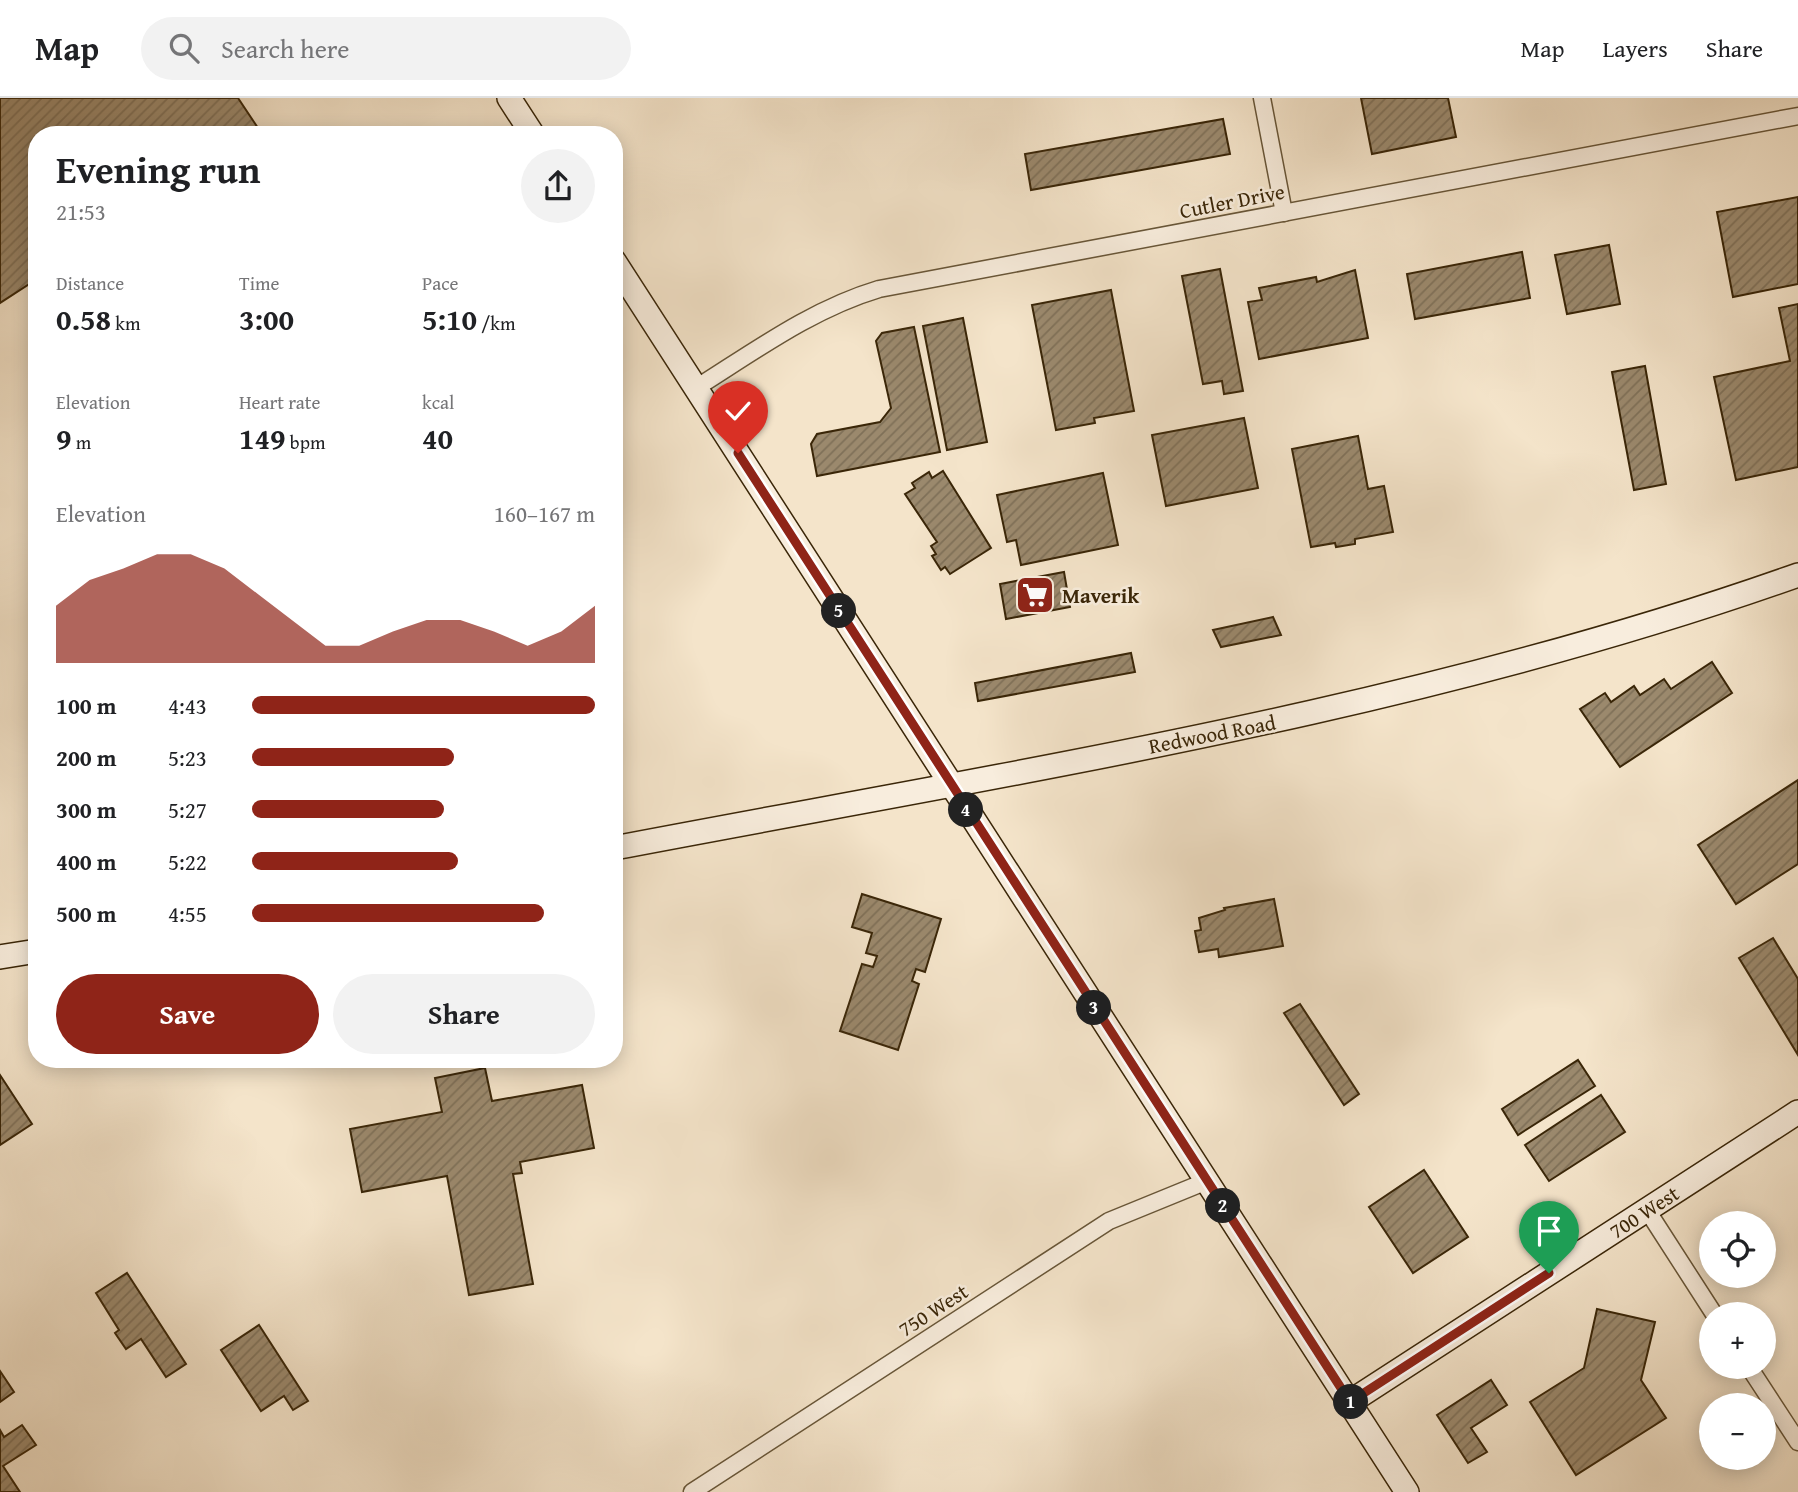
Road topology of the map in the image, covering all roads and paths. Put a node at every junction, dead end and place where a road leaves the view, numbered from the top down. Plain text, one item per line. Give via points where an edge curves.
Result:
1 (509, 98) edge
2 (1262, 98) edge
3 (1798, 116) edge
4 (527, 126) edge
5 (1284, 213) junction
6 (623, 275) edge
7 (696, 388) junction
8 (1798, 575) edge
9 (950, 785) junction
10 (623, 846) edge
11 (28, 952) edge
12 (0, 957) edge
13 (1798, 1112) edge
14 (1207, 1181) junction
15 (1647, 1210) junction
16 (1706, 1302) edge
17 (1757, 1379) edge
18 (1350, 1402) junction
19 (1798, 1442) edge
20 (692, 1492) edge
21 (1408, 1492) edge

1 - 4 main road
2 - 5 street
3 - 5 street, Cutler Drive
5 - 7 street, Cutler Drive via 870,292 811,316
6 - 7 main road
7 - 9 main road
8 - 9 main road, Redwood Road via 1591,642 1428,686 1222,733
9 - 10 main road, Redwood Road
9 - 14 main road
11 - 12 main road
13 - 15 main road, 700 West
14 - 18 main road
14 - 20 street, 750 West via 1109,1221
15 - 16 street
15 - 18 main road, 700 West
17 - 19 street
18 - 21 main road

